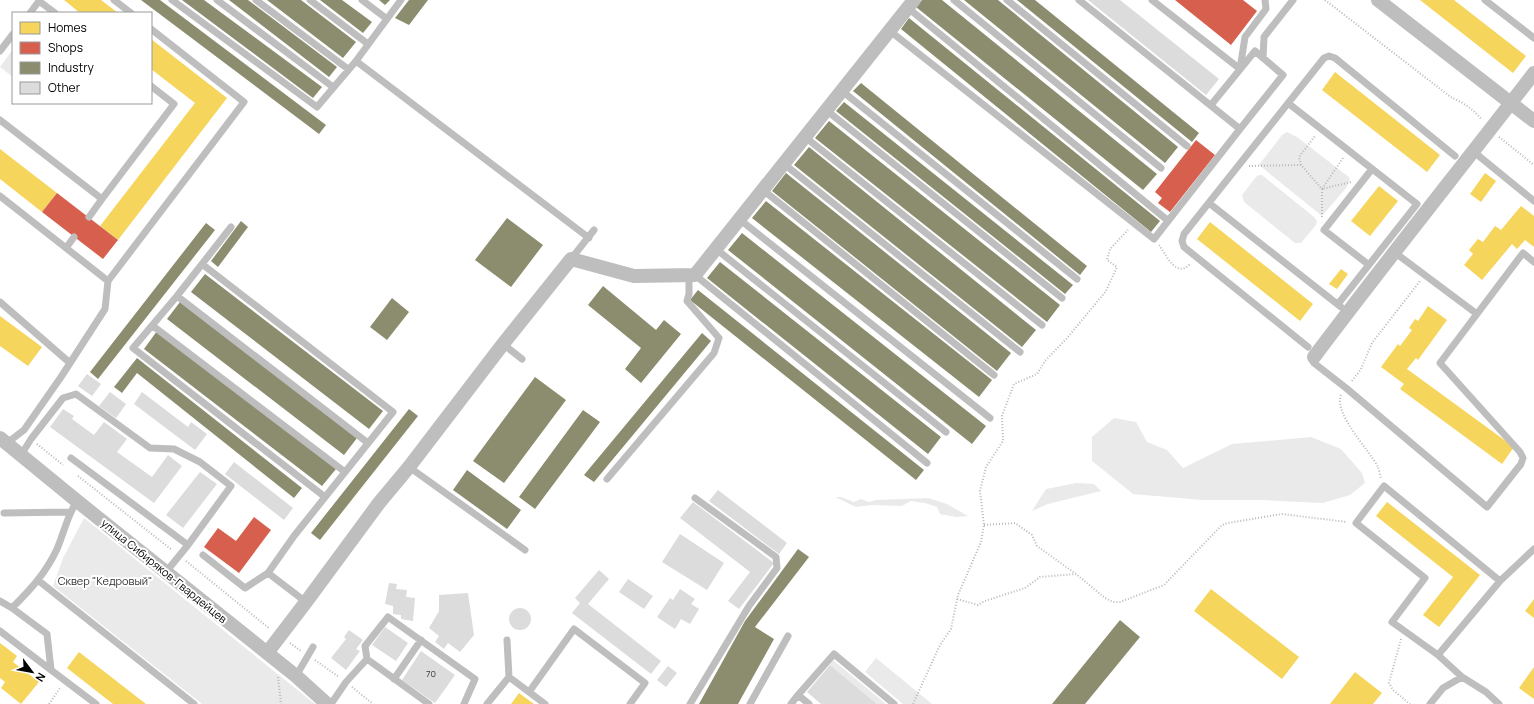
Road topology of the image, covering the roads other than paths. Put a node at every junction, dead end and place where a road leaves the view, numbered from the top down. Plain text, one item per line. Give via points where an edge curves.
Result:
1 (40, 0) edge
2 (114, 0) edge
3 (172, 0) edge
4 (217, 0) edge
5 (256, 0) edge
6 (310, 0) edge
7 (362, 0) edge
8 (401, 0) edge
9 (954, 0) edge
10 (1006, 0) edge
11 (1079, 0) edge
12 (1152, 0) edge
13 (1265, 0) edge
14 (1293, 0) edge
15 (1378, 0) edge
16 (1484, 0) edge
17 (911, 4) edge
18 (31, 12) edge
19 (54, 12) edge
20 (130, 12) edge
21 (387, 19) junction
22 (152, 30) edge
23 (890, 31) junction
24 (12, 35) edge
25 (1534, 38) edge
26 (368, 44) junction
27 (0, 51) edge
28 (1263, 58) junction
29 (356, 61) junction
30 (348, 69) junction
31 (1240, 69) junction
32 (1534, 73) edge
33 (152, 87) edge
34 (333, 88) junction
35 (842, 91) junction
36 (1288, 103) junction
37 (1511, 103) junction
38 (1211, 105) junction
39 (826, 110) junction
40 (0, 120) edge
41 (1534, 121) edge
42 (1240, 129) junction
43 (805, 137) junction
44 (1187, 146) dead end
45 (1474, 152) junction
46 (1455, 156) dead end
47 (784, 164) junction
48 (1161, 168) dead end
49 (1372, 169) junction
50 (763, 190) junction
51 (0, 196) edge
52 (102, 199) junction
53 (1534, 201) edge
54 (1209, 203) junction
55 (1421, 208) junction
56 (89, 217) dead end
57 (740, 219) junction
58 (1166, 219) dead end
59 (231, 227) dead end
60 (594, 230) dead end
61 (74, 237) dead end
62 (589, 238) junction
63 (66, 248) junction
64 (716, 249) junction
65 (1394, 252) junction
66 (571, 259) junction
67 (1534, 262) edge
68 (202, 264) junction
69 (1368, 265) junction
70 (692, 275) junction
71 (1077, 278) dead end
72 (108, 281) junction
73 (177, 296) junction
74 (1062, 298) dead end
75 (0, 302) edge
76 (1343, 308) junction
77 (1477, 314) junction
78 (1042, 325) dead end
79 (153, 326) junction
80 (503, 344) junction
81 (1020, 352) dead end
82 (1311, 352) junction
83 (522, 359) dead end
84 (70, 363) junction
85 (994, 375) dead end
86 (990, 418) dead end
87 (946, 432) dead end
88 (4, 440) edge
89 (368, 443) junction
90 (21, 455) junction
91 (72, 458) dead end
92 (927, 463) dead end
93 (409, 467) junction
94 (344, 472) junction
95 (606, 479) dead end
96 (325, 497) junction
97 (695, 498) dead end
98 (73, 506) junction
99 (4, 513) dead end
100 (188, 545) junction
101 (1534, 549) edge
102 (525, 550) dead end
103 (203, 555) dead end
104 (166, 572) junction
105 (268, 574) junction
106 (39, 581) junction
107 (1500, 581) junction
108 (0, 600) edge
109 (306, 602) junction
110 (12, 608) junction
111 (0, 631) edge
112 (788, 636) dead end
113 (421, 640) junction
114 (507, 640) dead end
115 (313, 647) dead end
116 (1438, 655) junction
117 (271, 656) junction
118 (367, 659) junction
119 (51, 670) junction
120 (296, 676) junction
121 (509, 677) junction
122 (1462, 677) junction
123 (394, 679) junction
124 (529, 692) junction
125 (798, 695) junction
126 (96, 704) edge
127 (194, 704) edge
128 (327, 704) edge
129 (331, 704) edge
130 (429, 704) edge
131 (464, 704) edge
132 (487, 704) edge
133 (545, 704) edge
134 (630, 704) edge
135 (690, 704) edge
136 (750, 704) edge
137 (791, 704) edge
138 (809, 704) edge
139 (894, 704) edge
140 (1430, 704) edge
141 (1499, 704) edge

1 - 18 lane
1 - 19 lane
2 - 20 lane
3 - 34 lane via 317,107
4 - 34 lane
5 - 30 lane
6 - 26 lane
7 - 21 lane
8 - 21 lane
9 - 48 lane
10 - 44 lane
11 - 38 lane
12 - 31 lane
13 - 31 lane via 1266,9 1245,37
14 - 28 lane via 1264,37
15 - 37 street
16 - 25 lane
17 - 23 street
17 - 58 lane
21 - 26 lane
22 - 72 lane via 244,102
23 - 35 street
23 - 42 lane via 1154,239
24 - 27 lane
26 - 29 lane
28 - 31 lane via 1255,51
28 - 42 lane via 1283,75
29 - 30 lane
29 - 62 lane
30 - 34 lane
31 - 38 lane
32 - 37 street
33 - 52 lane via 174,104
35 - 39 street
35 - 71 lane
36 - 46 lane via 1324,58 1329,56 1335,58
36 - 49 lane
36 - 54 lane
37 - 41 street
37 - 45 street
38 - 42 lane
39 - 43 street
39 - 74 lane
40 - 52 lane
43 - 47 street
43 - 78 lane
45 - 53 lane
45 - 55 street
47 - 50 street
47 - 81 lane
49 - 55 lane
49 - 69 lane via 1324,230
50 - 57 street
50 - 85 lane
51 - 63 lane
52 - 56 lane
54 - 76 lane
54 - 82 lane via 1184,234 1184,247
55 - 65 street
55 - 69 lane
57 - 64 street
57 - 86 lane
59 - 68 lane
60 - 62 lane
61 - 63 lane
62 - 66 lane
63 - 72 lane
64 - 70 street
64 - 87 lane
65 - 76 street
65 - 77 lane
66 - 70 street via 634,276
66 - 80 street
67 - 77 lane via 1523,253
68 - 73 lane
68 - 89 lane via 393,412
69 - 76 lane
70 - 92 lane
70 - 95 lane via 687,301 719,338 714,353
72 - 84 lane via 105,309
73 - 79 lane
73 - 89 lane
75 - 84 lane
76 - 82 street
77 - 82 lane via 1440,363 1523,458 1487,507 1314,363
79 - 94 lane
79 - 96 lane via 133,348
80 - 83 lane
80 - 93 street
84 - 88 lane via 24,430
88 - 90 street, улица Сибиряков-Гвардейцев
89 - 94 lane
90 - 98 street, улица Сибиряков-Гвардейцев
90 - 100 lane via 63,398 76,394 150,448 174,449 200,462 231,486
91 - 100 lane
93 - 102 lane
93 - 109 street via 379,503
94 - 96 lane
96 - 105 lane
97 - 135 lane via 776,557 777,568 749,606
98 - 99 lane
98 - 104 street, улица Сибиряков-Гвардейцев
98 - 106 lane via 57,550
100 - 104 lane
101 - 107 lane
103 - 105 lane via 245,588
104 - 117 street, улица Сибиряков-Гвардейцев
105 - 109 lane
106 - 110 lane
106 - 127 lane
107 - 116 lane
107 - 116 lane via 1384,486 1356,523 1425,578 1392,622
108 - 110 lane
109 - 117 street via 280,637
110 - 119 lane via 47,634
111 - 119 lane
112 - 136 lane
113 - 118 lane via 388,617 365,646
113 - 123 lane
113 - 131 lane via 475,679
114 - 121 lane
115 - 120 lane
116 - 122 lane
117 - 120 street, улица Сибиряков-Гвардейцев
118 - 123 lane
118 - 129 lane via 346,682
119 - 126 lane
120 - 128 street, улица Сибиряков-Гвардейцев
121 - 124 lane
121 - 132 lane
122 - 140 lane via 1443,688
122 - 141 lane via 1486,692
123 - 130 lane
124 - 133 lane
124 - 134 lane via 574,629 645,683
125 - 137 lane
125 - 138 lane
125 - 139 lane via 834,654

